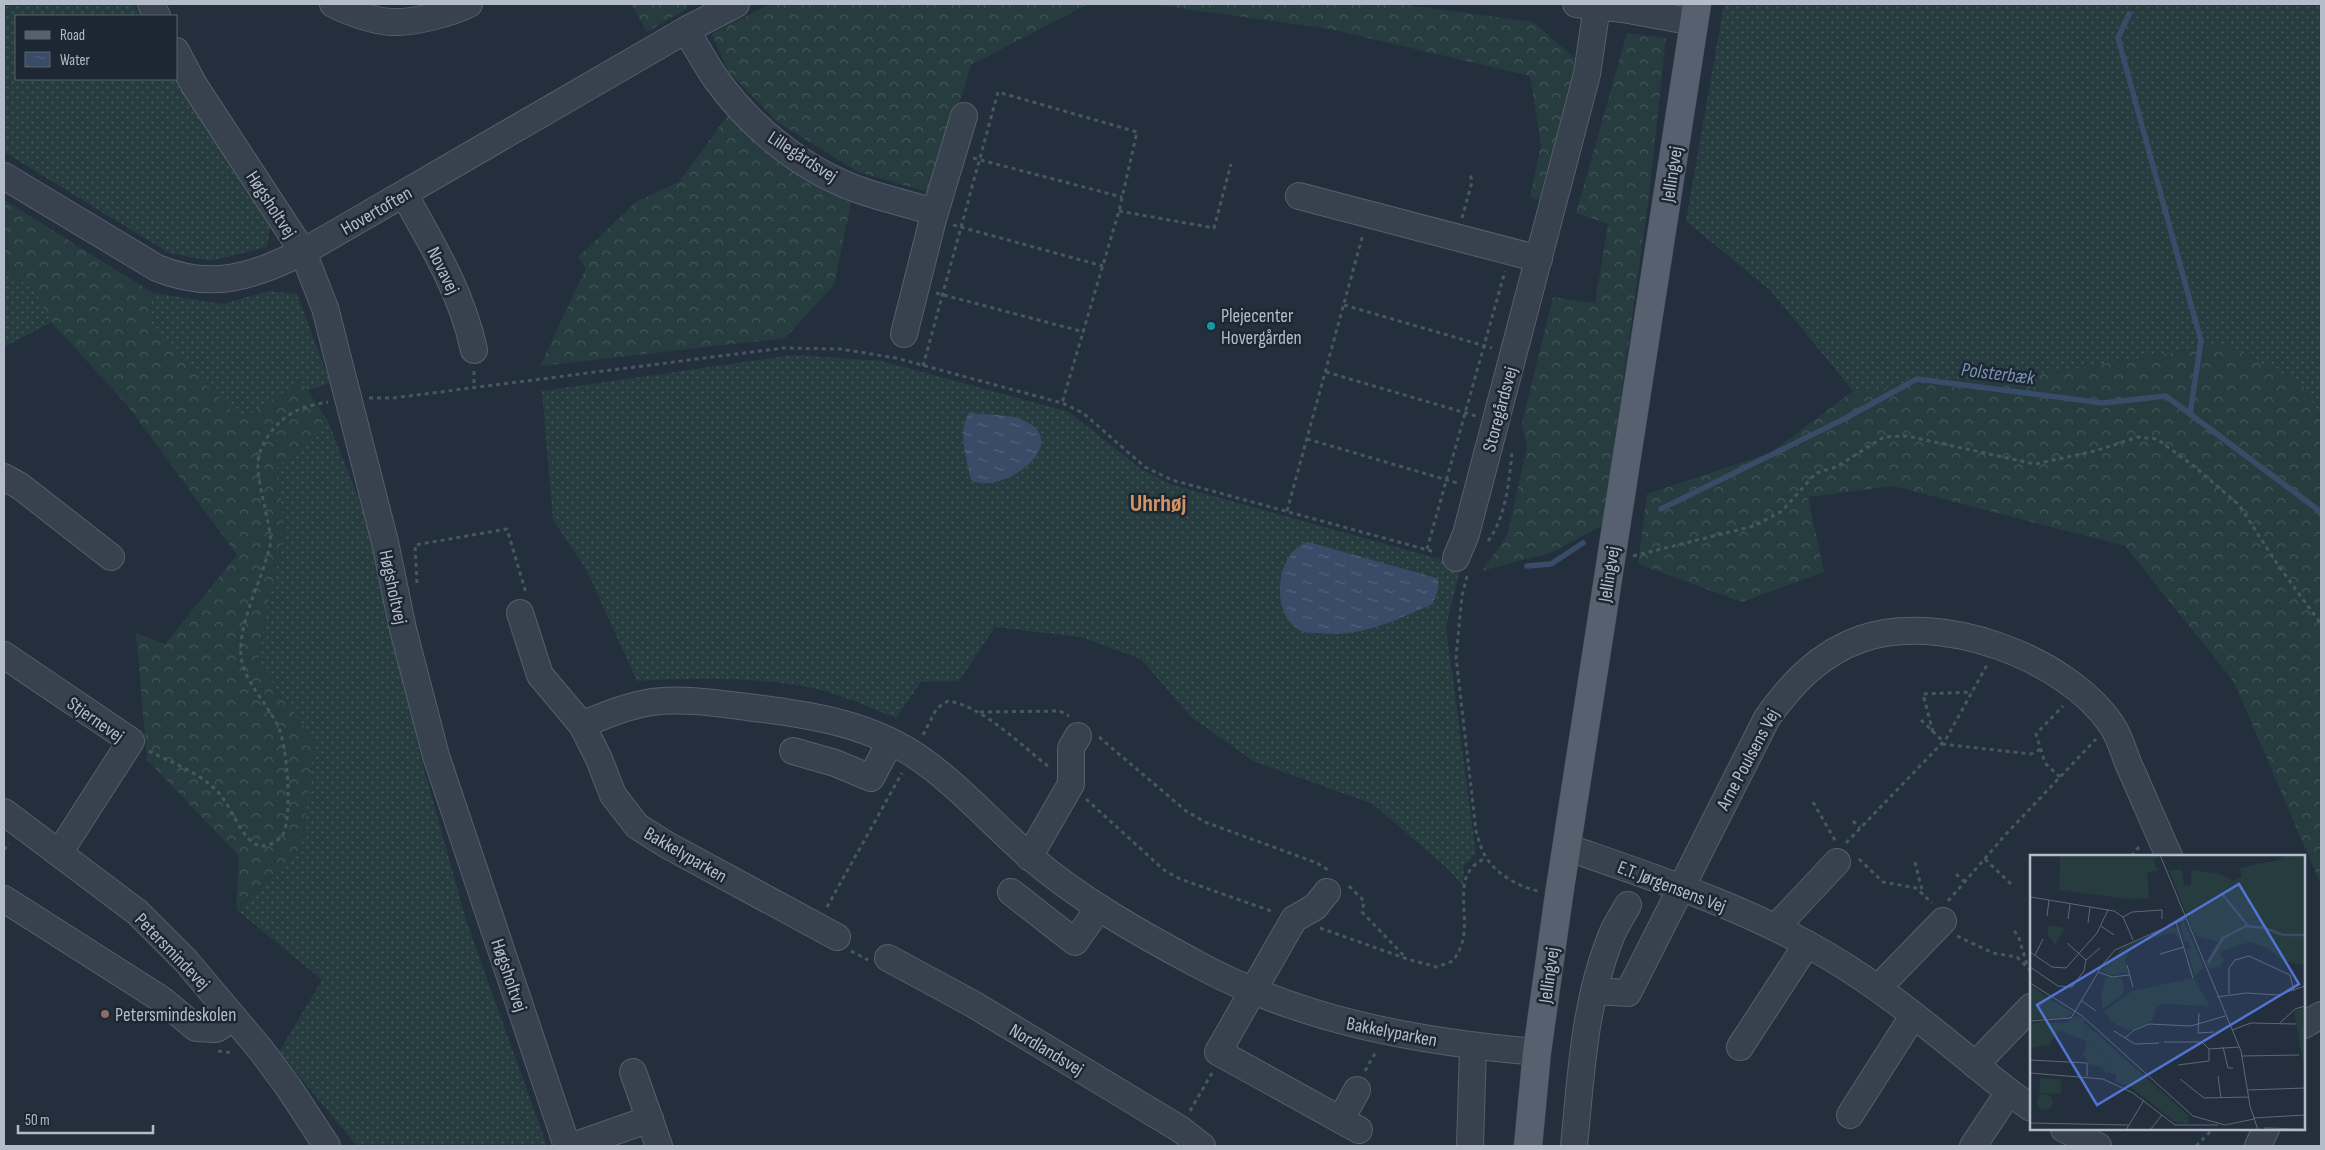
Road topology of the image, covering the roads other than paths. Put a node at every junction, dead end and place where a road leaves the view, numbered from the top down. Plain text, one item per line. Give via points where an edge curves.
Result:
1 (150, 4) edge
2 (333, 4) edge
3 (469, 4) edge
4 (736, 4) edge
5 (1586, 5) edge
6 (1696, 13) edge
7 (156, 15) edge
8 (686, 30) junction
9 (178, 55) edge
10 (964, 116) dead end
11 (4, 176) edge
12 (404, 194) junction
13 (1299, 196) dead end
14 (934, 216) junction
15 (302, 252) junction
16 (1542, 272) junction
17 (904, 334) dead end
18 (474, 350) dead end
19 (4, 477) edge
20 (112, 557) dead end
21 (1456, 558) road end
22 (520, 613) road end
23 (4, 655) edge
24 (582, 725) junction
25 (1083, 730) road end
26 (901, 748) junction
27 (793, 751) dead end
28 (4, 812) edge
29 (1566, 847) junction
30 (60, 853) junction
31 (1846, 855) road end
32 (2169, 855) edge
33 (1029, 857) junction
34 (1335, 882) road end
35 (1681, 887) junction
36 (1011, 892) dead end
37 (4, 898) edge
38 (1628, 905) dead end
39 (1099, 908) junction
40 (1941, 916) road end
41 (1776, 927) junction
42 (826, 932) road end
43 (1807, 944) junction
44 (888, 958) road end
45 (1878, 988) junction
46 (1252, 990) junction
47 (1594, 991) junction
48 (2030, 1008) edge
49 (2321, 1015) edge
50 (1913, 1016) junction
51 (234, 1018) junction
52 (2305, 1024) edge
53 (1473, 1047) junction
54 (1740, 1047) dead end
55 (1537, 1052) junction
56 (1975, 1065) junction
57 (633, 1072) dead end
58 (1357, 1090) road end
59 (2009, 1092) junction
60 (2030, 1107) edge
61 (1850, 1115) dead end
62 (650, 1119) junction
63 (2066, 1130) edge
64 (2266, 1130) edge
65 (327, 1146) edge
66 (567, 1146) edge
67 (573, 1146) edge
68 (659, 1146) edge
69 (1202, 1146) edge
70 (1470, 1146) edge
71 (1528, 1146) edge
72 (1574, 1146) edge
73 (1973, 1146) edge
74 (2098, 1146) edge
75 (2258, 1146) edge

1 - 7 street
2 - 3 street via 346,12 393,22 453,12
4 - 8 street, Hovertoften
5 - 6 street
5 - 16 street, Storegårdsvej via 1587,74
6 - 29 main road, Jellingvej
8 - 12 street, Hovertoften
8 - 14 street, Lillegårdsvej via 717,80 748,117 779,145 819,172 860,191
9 - 15 street, Høgsholtvej via 194,85
10 - 14 street
11 - 15 street, Hovertoften via 145,262 170,273 212,280 239,277 266,269
12 - 15 street, Hovertoften
12 - 18 street, Novavej via 444,267 468,321
13 - 16 street via 1510,251
14 - 17 street
15 - 66 street, Høgsholtvej via 325,308 350,398 436,756
16 - 21 street, Storegårdsvej via 1514,354 1466,534
19 - 20 street
22 - 24 street, Bakkelyparken via 540,676
23 - 30 street, Stjernevej via 131,741
24 - 26 street, Bakkelyparken via 618,709 654,702 695,700 813,715 854,726
24 - 42 street, Bakkelyparken via 613,795 637,826
25 - 33 street via 1071,748 1070,784
26 - 27 street via 871,778
26 - 33 street, Bakkelyparken via 948,780
28 - 30 street, Petersmindevej
29 - 35 street, E.T. Jørgensens Vej
29 - 55 main road, Jellingvej
30 - 51 street, Petersmindevej via 137,912 186,961
31 - 41 street
32 - 35 street, Arne Poulsens Vej via 2114,729 2078,690 2045,668 1998,646 1955,634 1906,630 1861,639 1819,661 1789,687 1767,718
33 - 39 street, Bakkelyparken
34 - 46 street via 1315,907 1294,919
35 - 41 street, E.T. Jørgensens Vej
35 - 47 street, Arne Poulsens Vej via 1628,993
36 - 39 street via 1075,942
37 - 51 street via 161,999 196,1028 216,1028
38 - 47 street via 1610,938
39 - 46 street, Bakkelyparken via 1198,965
40 - 45 street
41 - 43 street, E.T. Jørgensens Vej
43 - 45 street, E.T. Jørgensens Vej
43 - 54 street
44 - 69 street, Nordlandsvej via 994,1017 1180,1129
45 - 50 street, E.T. Jørgensens Vej
46 - 53 street, Bakkelyparken via 1289,1006 1386,1032
46 - 58 street via 1218,1052 1350,1124
47 - 72 street via 1587,1025
48 - 56 street
49 - 52 street
50 - 56 street, E.T. Jørgensens Vej
50 - 61 street
51 - 65 street, Petersmindevej via 289,1088
53 - 55 street, Bakkelyparken
53 - 70 street
55 - 71 main road, Jellingvej
56 - 59 street, E.T. Jørgensens Vej
57 - 62 street
59 - 60 street, E.T. Jørgensens Vej
59 - 73 street
62 - 67 street
62 - 68 street
63 - 74 street
64 - 75 street

